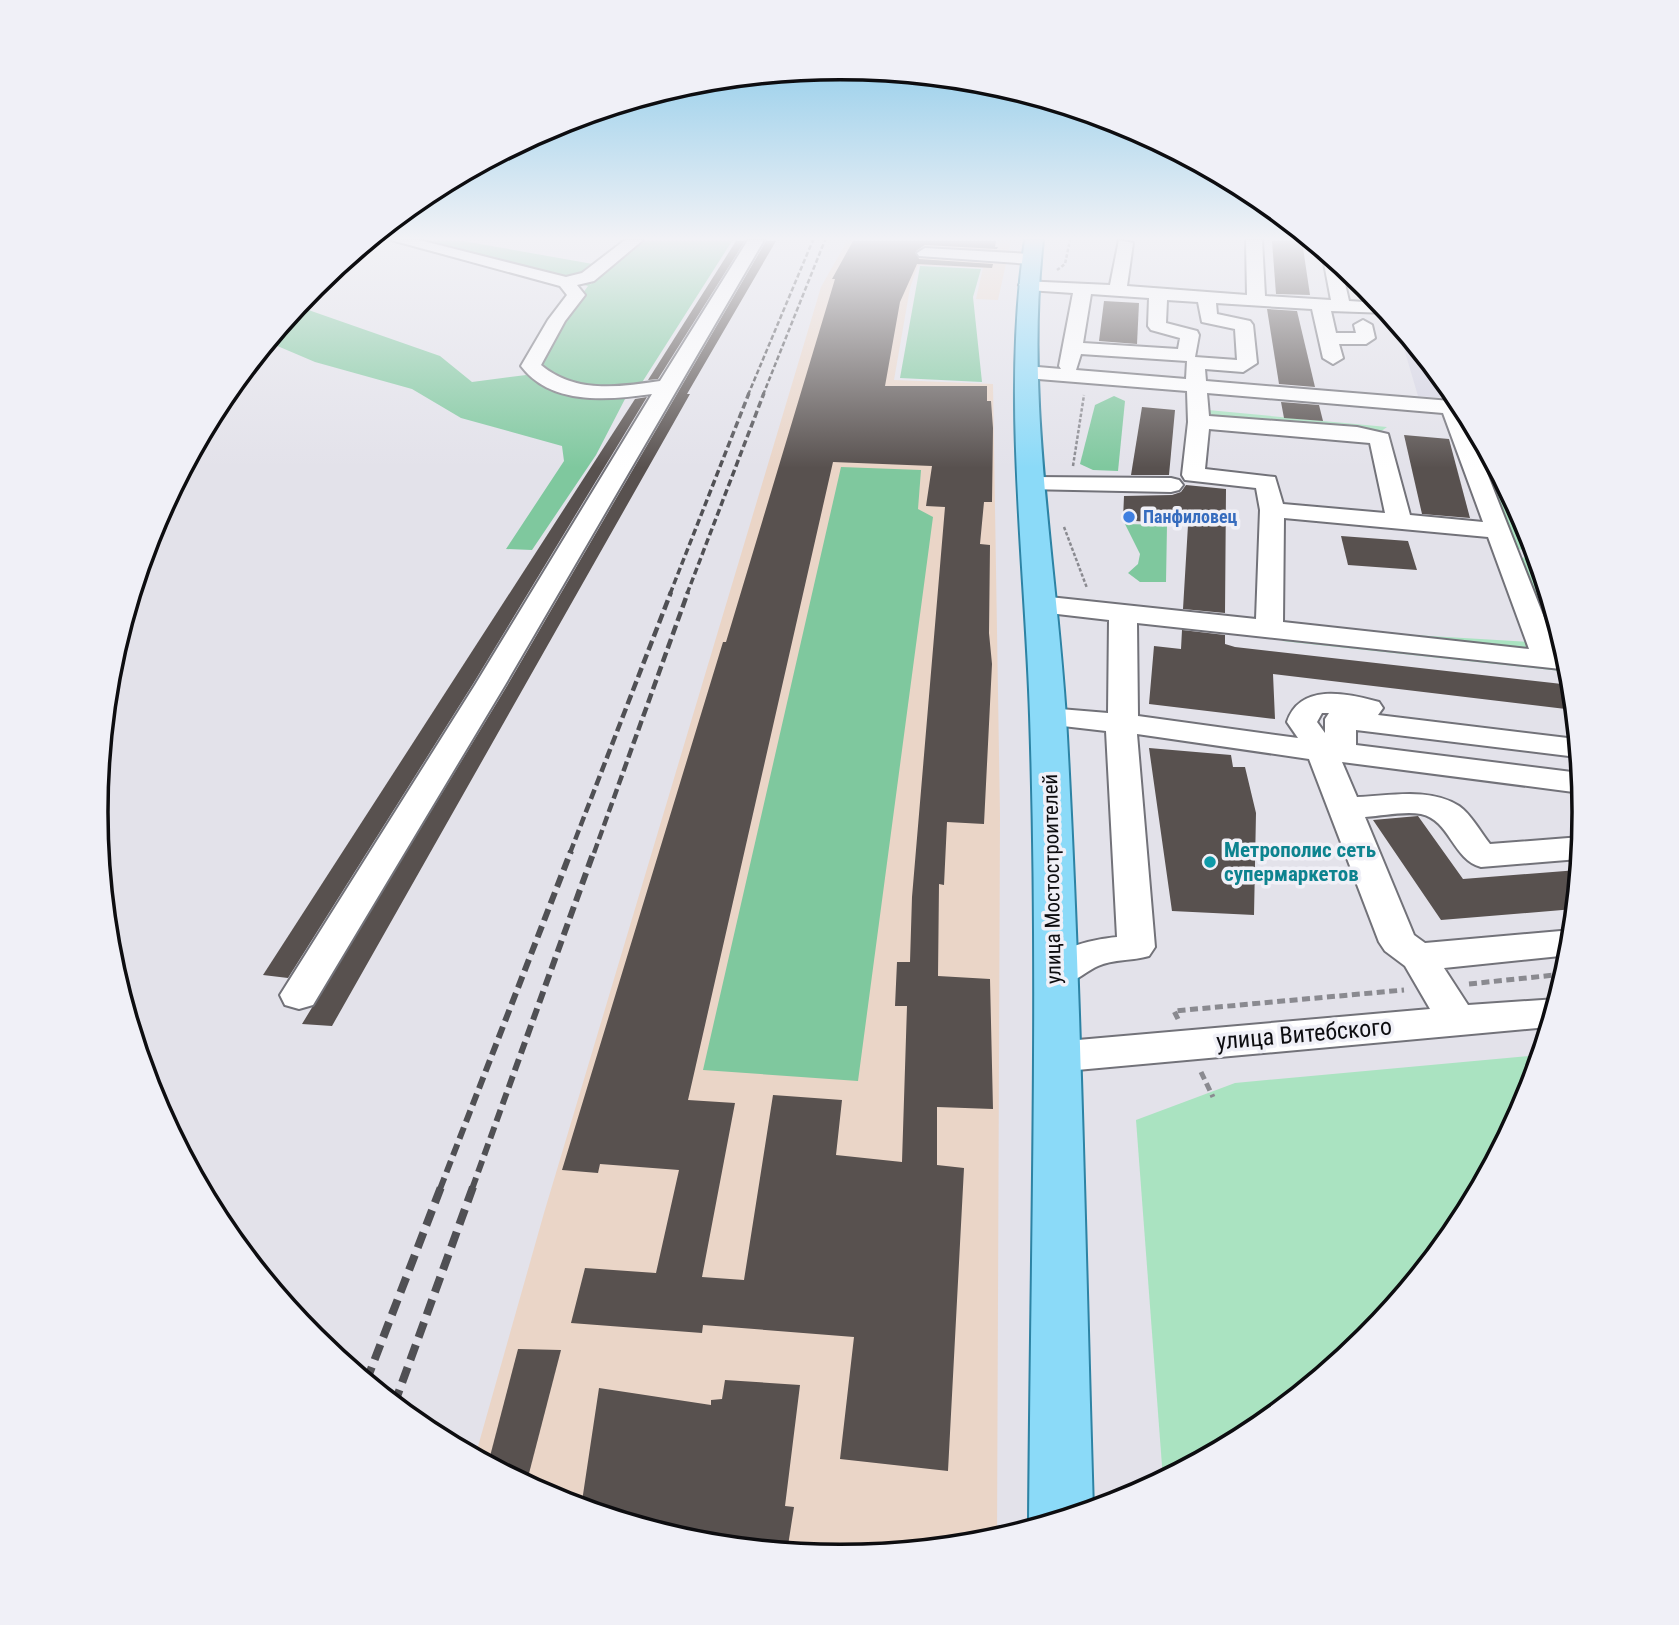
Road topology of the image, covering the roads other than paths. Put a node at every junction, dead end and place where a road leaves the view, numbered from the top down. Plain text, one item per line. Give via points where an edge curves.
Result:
1 (560, 316) edge
2 (709, 316) edge
3 (1023, 316) edge
4 (1083, 316) edge
5 (1158, 316) edge
6 (1208, 316) edge
7 (1323, 316) edge
8 (1363, 325) dead end
9 (1328, 339) junction
10 (1332, 358) dead end
11 (1026, 372) junction
12 (668, 386) junction
13 (1197, 386) junction
14 (1448, 407) edge
15 (1455, 417) edge
16 (1199, 422) junction
17 (1032, 484) junction
18 (1171, 485) dead end
19 (1272, 510) junction
20 (1399, 522) junction
21 (1498, 531) junction
22 (1040, 604) junction
23 (1123, 613) junction
24 (1269, 628) junction
25 (1553, 653) edge
26 (1555, 661) edge
27 (1048, 718) junction
28 (1121, 723) junction
29 (1566, 730) edge
30 (1568, 747) edge
31 (1331, 752) junction
32 (1571, 782) edge
33 (1347, 808) junction
34 (1570, 849) edge
35 (1559, 945) edge
36 (1427, 972) junction
37 (1055, 975) junction
38 (299, 995) dead end
39 (1544, 1013) edge
40 (1457, 1021) junction
41 (1055, 1057) junction
42 (1060, 1511) edge

1 - 12 street via 531,366 545,382 604,394
2 - 12 street
3 - 11 main road, улица Мостостроителей
4 - 5 street via 1082,355 1179,357 1189,353 1188,333 1157,326
6 - 13 street via 1244,325 1247,363 1195,363
7 - 9 street
8 - 9 street via 1366,338
9 - 10 street
11 - 13 street
11 - 17 main road, улица Мостостроителей
12 - 38 street
13 - 14 street
13 - 16 street
15 - 21 street
16 - 19 street via 1193,475 1267,482
16 - 20 street via 1357,433 1381,439
17 - 18 street
17 - 22 main road, улица Мостостроителей
19 - 20 street
19 - 24 street
20 - 21 street
21 - 25 street
22 - 23 street
22 - 27 main road, улица Мостостроителей
23 - 24 street
23 - 28 street
24 - 26 street
27 - 28 street
27 - 37 main road, улица Мостостроителей
28 - 31 street
28 - 37 street via 1136,947 1091,953
29 - 31 street via 1316,703 1306,710 1302,722
30 - 31 street via 1340,719
31 - 32 street
31 - 33 street
33 - 34 street via 1425,804 1448,814 1481,856
33 - 36 street via 1398,942
35 - 36 street
36 - 40 street
37 - 41 main road, улица Мостостроителей
39 - 40 street, улица Витебского
40 - 41 street, улица Витебского
41 - 42 main road, улица Мостостроителей

